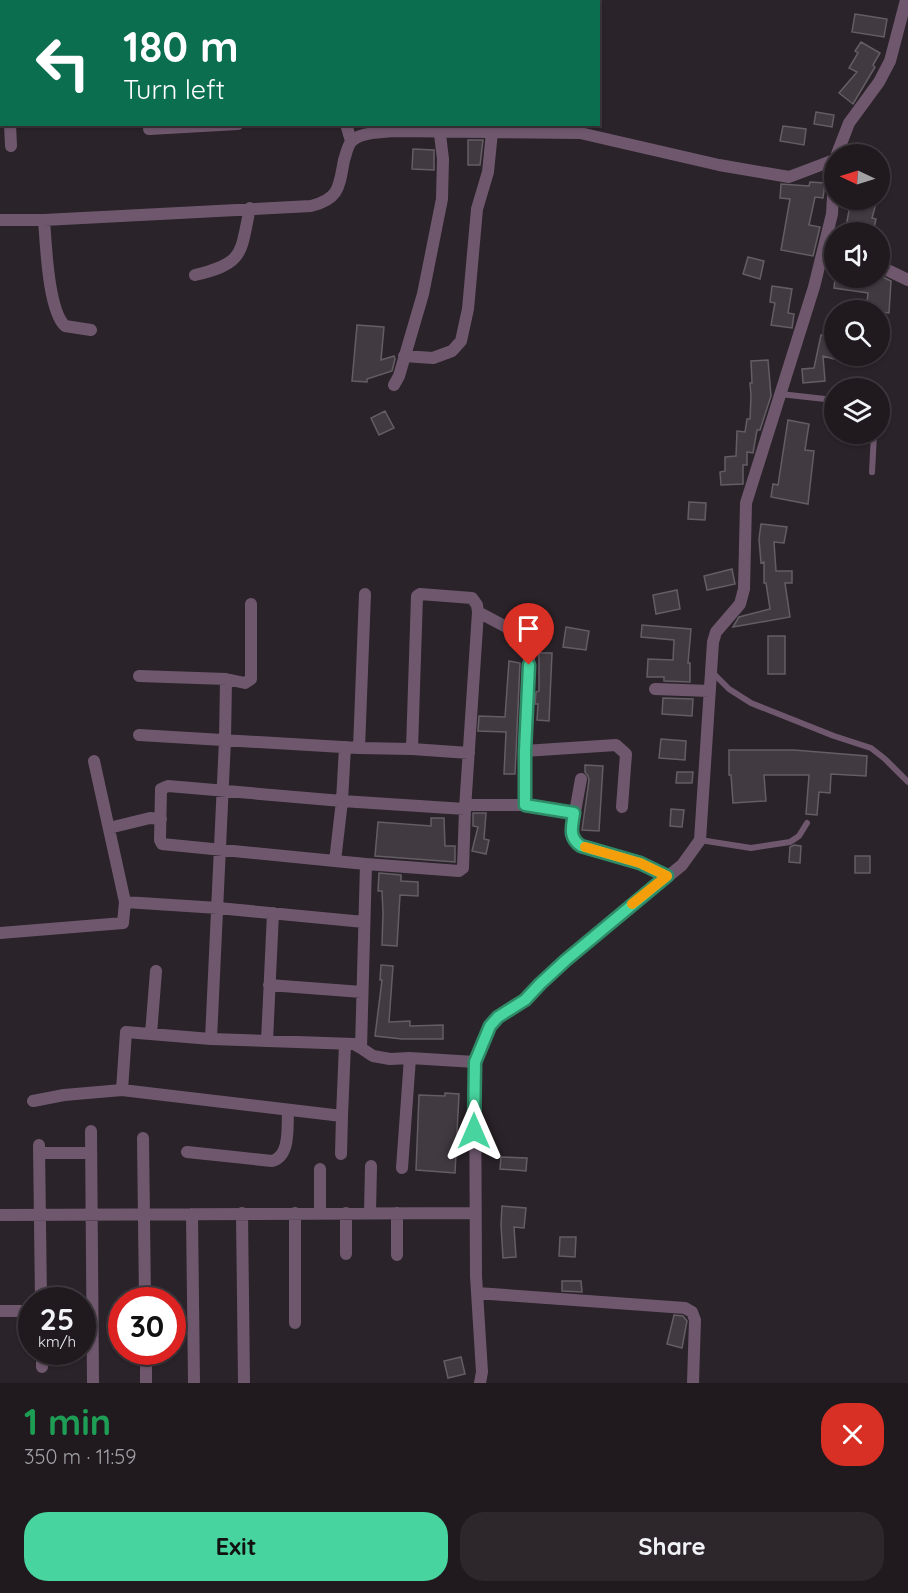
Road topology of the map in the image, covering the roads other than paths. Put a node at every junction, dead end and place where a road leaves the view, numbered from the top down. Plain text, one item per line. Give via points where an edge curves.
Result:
1 (906, 0) edge
2 (10, 126) edge
3 (180, 126) edge
4 (347, 126) edge
5 (438, 128) edge
6 (148, 129) dead end
7 (492, 132) junction
8 (351, 141) junction
9 (841, 144) edge
10 (12, 146) dead end
11 (824, 164) edge
12 (250, 208) junction
13 (0, 220) edge
14 (44, 220) junction
15 (824, 267) edge
16 (890, 271) edge
17 (195, 275) dead end
18 (908, 280) edge
19 (91, 330) dead end
20 (404, 356) junction
21 (394, 385) dead end
22 (779, 394) junction
23 (824, 399) edge
24 (873, 444) edge
25 (872, 472) dead end
26 (365, 594) dead end
27 (251, 604) dead end
28 (478, 612) junction
29 (711, 670) junction
30 (138, 676) dead end
31 (226, 679) junction
32 (655, 689) dead end
33 (710, 691) junction
34 (139, 735) dead end
35 (225, 740) junction
36 (345, 747) junction
37 (359, 748) junction
38 (412, 750) junction
39 (525, 751) junction
40 (469, 753) junction
41 (94, 761) dead end
42 (581, 779) dead end
43 (908, 782) edge
44 (222, 791) junction
45 (342, 801) junction
46 (525, 805) junction
47 (466, 807) junction
48 (622, 807) dead end
49 (574, 813) junction
50 (161, 819) junction
51 (807, 823) dead end
52 (109, 828) junction
53 (700, 840) junction
54 (220, 850) junction
55 (335, 861) junction
56 (366, 864) junction
57 (667, 876) junction
58 (125, 902) junction
59 (218, 908) junction
60 (273, 913) junction
61 (364, 922) junction
62 (0, 933) edge
63 (156, 971) dead end
64 (269, 985) junction
65 (362, 992) junction
66 (152, 1034) junction
67 (211, 1039) junction
68 (267, 1041) junction
69 (345, 1044) junction
70 (362, 1048) junction
71 (410, 1058) junction
72 (475, 1062) junction
73 (122, 1090) junction
74 (33, 1101) dead end
75 (288, 1110) junction
76 (342, 1116) junction
77 (91, 1131) dead end
78 (143, 1138) dead end
79 (91, 1152) junction
80 (187, 1152) dead end
81 (341, 1154) dead end
82 (371, 1166) dead end
83 (402, 1168) dead end
84 (320, 1169) dead end
85 (475, 1212) junction
86 (242, 1213) junction
87 (295, 1213) junction
88 (320, 1213) junction
89 (346, 1213) junction
90 (370, 1213) junction
91 (397, 1213) junction
92 (40, 1214) junction
93 (92, 1214) junction
94 (144, 1214) junction
95 (192, 1214) junction
96 (0, 1215) edge
97 (346, 1254) dead end
98 (397, 1255) dead end
99 (41, 1287) edge
100 (145, 1287) edge
101 (477, 1293) junction
102 (0, 1311) edge
103 (18, 1311) edge
104 (295, 1323) dead end
105 (146, 1365) edge
106 (93, 1383) edge
107 (146, 1383) edge
108 (194, 1383) edge
109 (244, 1383) edge
110 (480, 1383) edge
111 (693, 1383) edge

1 - 9 street via 890,61 849,123
2 - 10 street
3 - 6 street
4 - 8 street
5 - 7 street
5 - 8 street via 362,135
5 - 20 street via 442,199 423,294
7 - 11 street via 580,133 789,177
7 - 20 street via 488,172 477,209 468,309 461,341 452,351 433,358
8 - 12 street via 337,190 327,202
12 - 14 street
12 - 17 street via 241,253 231,264
13 - 14 street
14 - 19 street via 57,313 65,326
15 - 22 street
16 - 18 street
20 - 21 street
22 - 23 lane
22 - 29 street via 746,503 744,590 734,613 716,632
24 - 25 lane
26 - 37 street
27 - 31 street via 251,679 245,683
28 - 38 street via 472,598 417,596
28 - 39 street via 529,640
28 - 40 street
29 - 33 street
29 - 43 lane via 729,689 751,703 871,748
30 - 31 street
31 - 35 street
32 - 33 street
33 - 53 street
34 - 35 street
35 - 36 street
35 - 44 street
36 - 37 street
36 - 45 street
37 - 38 street
38 - 40 street
39 - 46 street
39 - 48 street via 616,745 627,759
40 - 47 street
41 - 52 street
42 - 49 street
44 - 45 street
44 - 50 street via 164,786
44 - 54 street
45 - 47 street
45 - 55 street
46 - 47 street
46 - 49 street
47 - 56 street via 462,870
49 - 57 street via 571,834 581,846 640,863
50 - 52 street
50 - 54 street via 162,844
51 - 53 lane via 790,842 751,848
52 - 58 street
53 - 57 street via 682,865
54 - 55 street
54 - 59 street
55 - 56 street
56 - 61 street
57 - 72 street via 566,960 525,1000 498,1017 490,1026
58 - 59 street
58 - 62 street via 123,923
59 - 60 street
59 - 67 street
60 - 61 street
60 - 64 street
61 - 65 street
63 - 66 street
64 - 65 street
64 - 68 street
65 - 70 street
66 - 67 street
66 - 73 street via 126,1032
67 - 68 street
68 - 69 street
69 - 70 street
69 - 76 street
70 - 71 street via 373,1056
71 - 72 street
71 - 83 street
72 - 85 street
73 - 74 street
73 - 75 street
75 - 76 street
75 - 80 street via 284,1152 278,1159
76 - 81 street
77 - 79 street
78 - 94 street
79 - 92 street via 39,1149
79 - 93 street
82 - 90 street
84 - 88 street
85 - 91 street
85 - 101 street
86 - 87 street
86 - 95 street
86 - 109 street
87 - 88 street
87 - 104 street
88 - 89 street
89 - 90 street
89 - 97 street
90 - 91 street
91 - 98 street
92 - 93 street
92 - 96 street
92 - 99 street
93 - 94 street
93 - 106 street
94 - 95 street
94 - 100 street
95 - 108 street
101 - 110 street via 482,1350
101 - 111 street via 685,1308 695,1320
102 - 103 street
105 - 107 street

